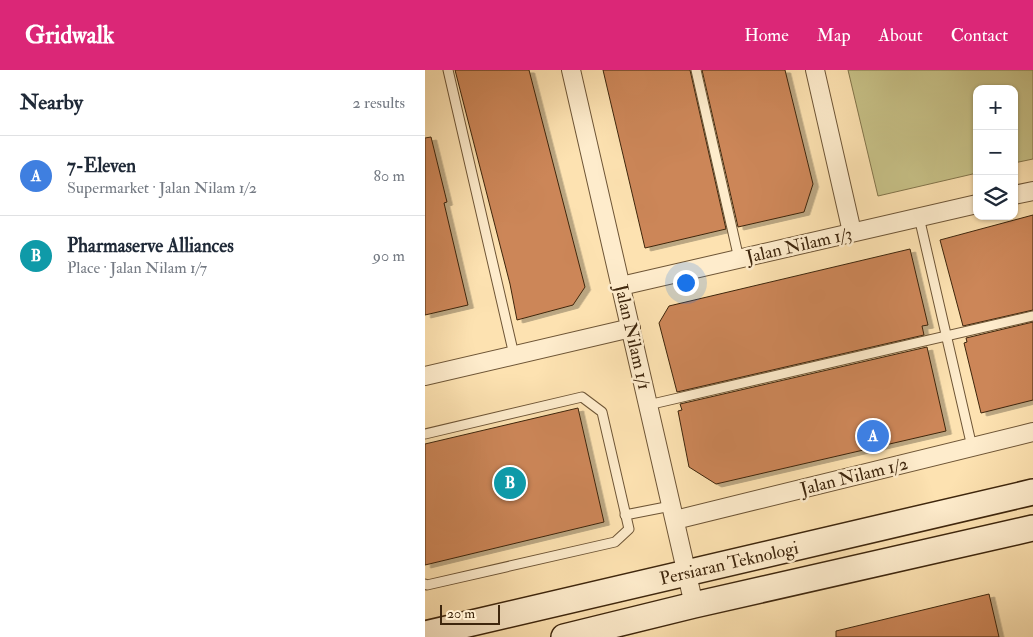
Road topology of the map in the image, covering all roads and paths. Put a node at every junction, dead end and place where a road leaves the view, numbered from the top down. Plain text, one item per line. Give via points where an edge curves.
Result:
1 (448, 70) edge
2 (571, 70) edge
3 (696, 70) edge
4 (815, 70) edge
5 (1033, 191) edge
6 (1018, 194) edge
7 (973, 205) edge
8 (919, 217) junction
9 (852, 232) junction
10 (739, 259) junction
11 (621, 286) junction
12 (1033, 316) edge
13 (631, 328) junction
14 (946, 336) junction
15 (514, 355) junction
16 (425, 376) edge
17 (648, 405) junction
18 (1033, 432) edge
19 (425, 434) edge
20 (972, 447) junction
21 (1033, 492) edge
22 (673, 513) junction
23 (625, 515) junction
24 (1033, 528) edge
25 (687, 572) junction
26 (425, 584) edge
27 (694, 605) junction
28 (425, 634) edge
29 (564, 637) edge

1 - 15 lane
2 - 11 street, Jalan Nilam 1/1
3 - 10 lane
4 - 9 street
5 - 6 street
7 - 8 street, Jalan Nilam 1/3
8 - 9 street, Jalan Nilam 1/3
8 - 14 lane
9 - 10 street, Jalan Nilam 1/3
10 - 11 street, Jalan Nilam 1/3
11 - 13 street, Jalan Nilam 1/1
12 - 14 lane
13 - 15 street
13 - 17 street, Jalan Nilam 1/1
14 - 17 lane
14 - 20 lane
15 - 16 street
17 - 22 street, Jalan Nilam 1/1
18 - 20 street, Jalan Nilam 1/2
19 - 23 lane via 582,397 602,412
20 - 22 street, Jalan Nilam 1/2
21 - 25 main road, Persiaran Teknologi
22 - 23 lane
22 - 25 street, Jalan Nilam 1/1
23 - 26 lane via 629,529 615,542
24 - 27 main road, Persiaran Teknologi
25 - 27 street, Jalan Nilam 1/1
25 - 28 main road, Persiaran Teknologi
27 - 29 main road, Persiaran Teknologi

